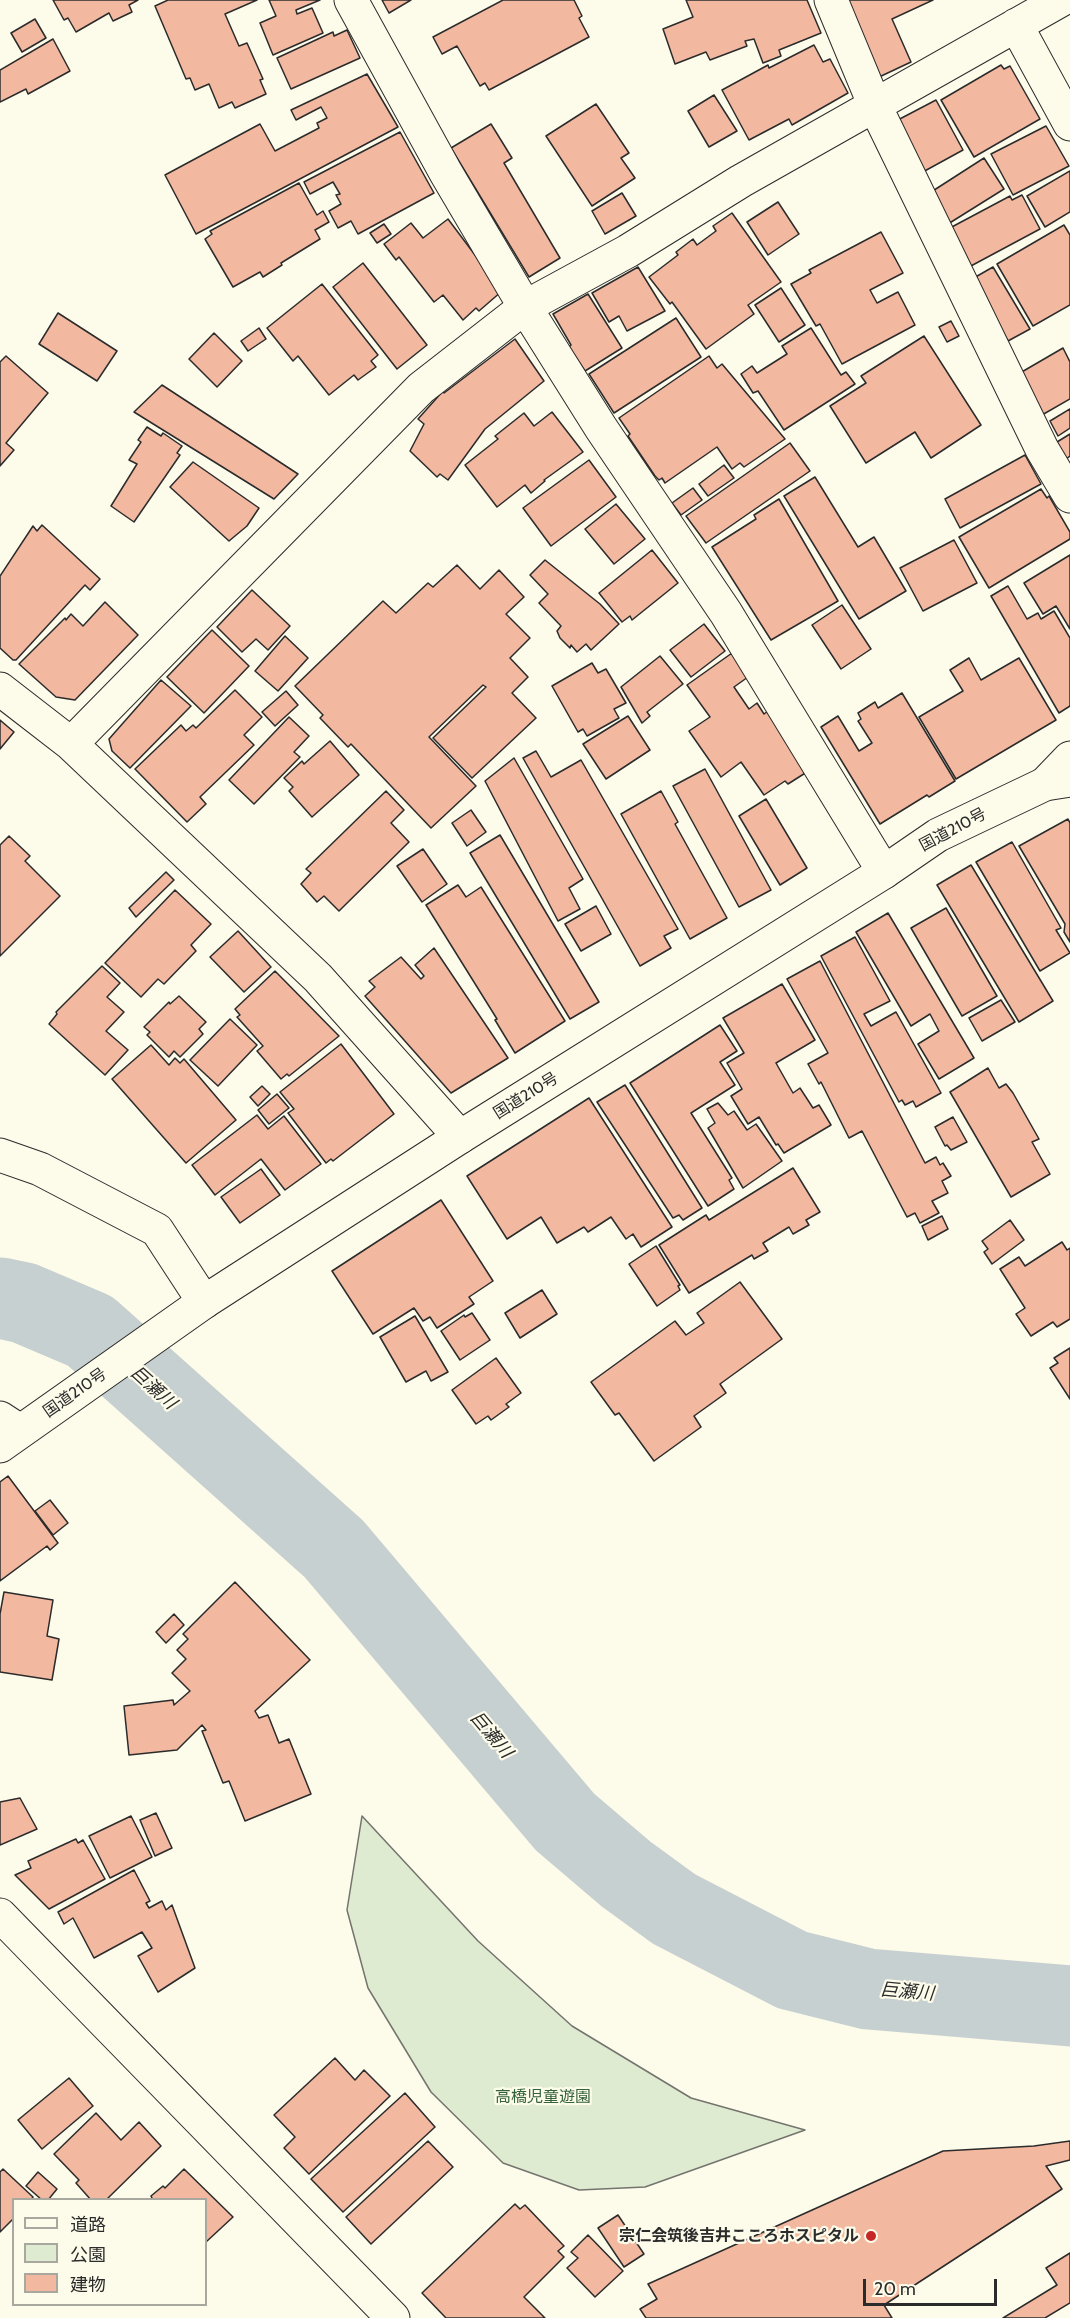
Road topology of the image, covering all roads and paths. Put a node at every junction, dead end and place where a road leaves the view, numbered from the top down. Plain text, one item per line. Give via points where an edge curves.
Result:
1 (351, 0) edge
2 (831, 0) edge
3 (1060, 0) edge
4 (1016, 25) junction
5 (875, 106) junction
6 (1070, 124) edge
7 (525, 307) junction
8 (1070, 496) edge
9 (0, 689) edge
10 (71, 744) junction
11 (1070, 758) edge
12 (1057, 782) edge
13 (884, 872) junction
14 (460, 1137) junction
15 (0, 1155) edge
16 (204, 1302) junction
17 (15, 1428) edge
18 (0, 1915) edge
19 (393, 2318) edge

1 - 7 main road
2 - 5 main road
3 - 4 main road
4 - 5 main road
4 - 6 main road
5 - 7 main road
5 - 8 main road via 1042,449
7 - 10 main road via 421,388
7 - 13 main road via 726,613
9 - 10 main road
10 - 14 main road via 318,978
11 - 12 main road
12 - 13 main road, 国道210号 via 938,835
13 - 14 main road, 国道210号
14 - 16 main road, 国道210号
15 - 16 main road via 40,1169 157,1230
16 - 17 main road, 国道210号
18 - 19 main road

